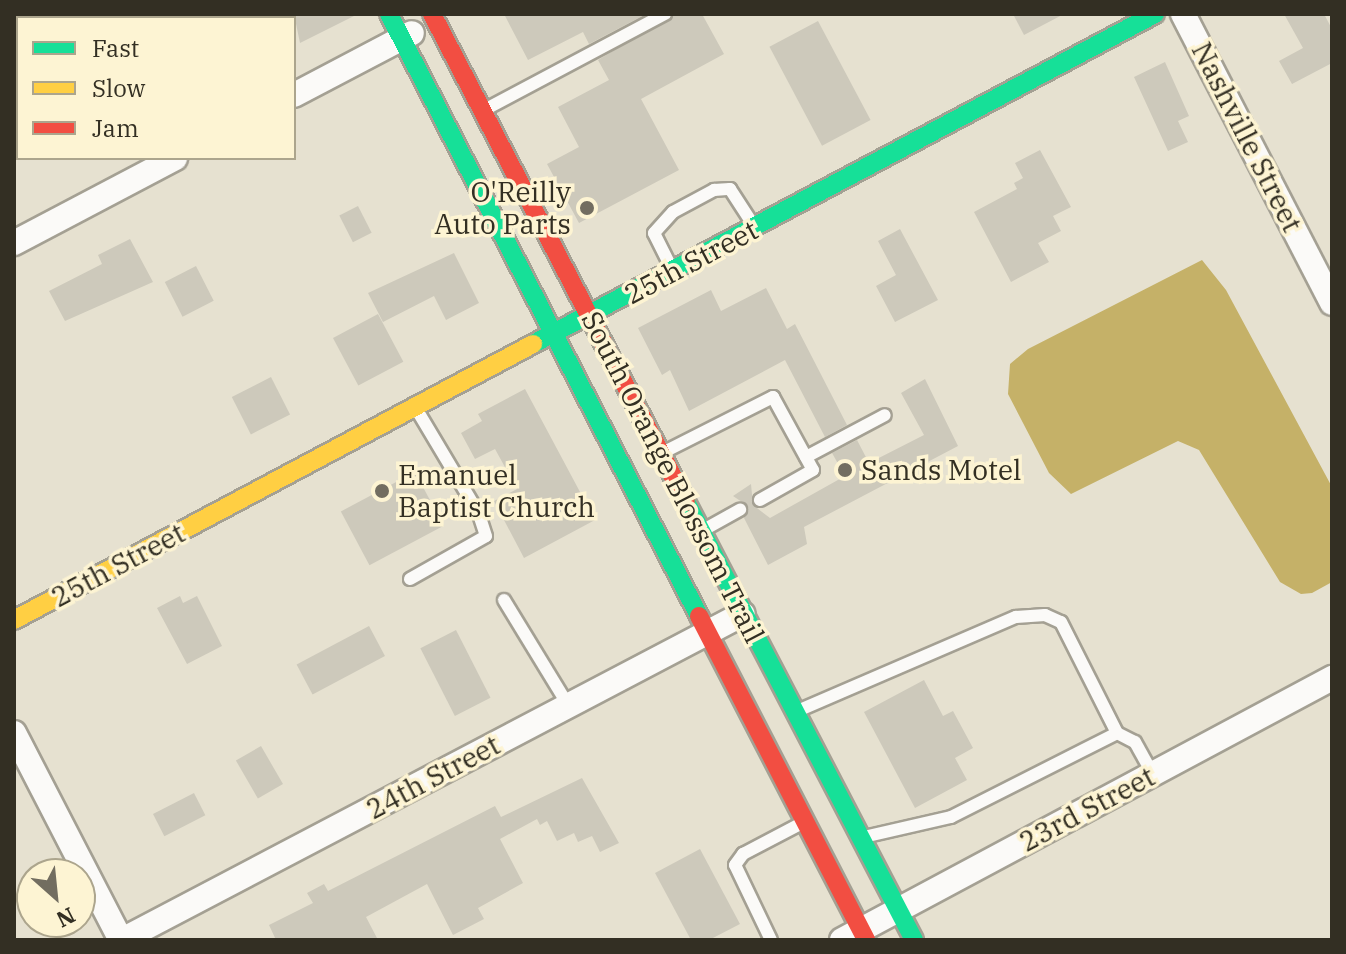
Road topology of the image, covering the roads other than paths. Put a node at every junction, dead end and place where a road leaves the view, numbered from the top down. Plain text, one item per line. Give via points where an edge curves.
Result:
1 (389, 14) edge
2 (665, 14) edge
3 (1155, 14) edge
4 (1183, 14) edge
5 (439, 16) edge
6 (401, 38) junction
7 (296, 94) edge
8 (483, 111) junction
9 (171, 160) edge
10 (755, 228) junction
11 (14, 243) edge
12 (673, 272) junction
13 (1331, 301) edge
14 (590, 316) junction
15 (553, 335) junction
16 (415, 408) junction
17 (885, 415) dead end
18 (661, 453) junction
19 (806, 457) junction
20 (760, 500) dead end
21 (740, 510) dead end
22 (701, 532) junction
23 (410, 579) dead end
24 (504, 600) dead end
25 (743, 614) junction
26 (14, 620) edge
27 (707, 633) junction
28 (1332, 678) edge
29 (568, 705) junction
30 (795, 712) junction
31 (14, 733) edge
32 (1117, 733) junction
33 (1153, 774) junction
34 (805, 822) junction
35 (861, 839) junction
36 (898, 910) junction
37 (856, 937) edge
38 (122, 940) edge
39 (771, 940) edge
40 (914, 940) edge

1 - 6 main road, South Orange Blossom Trail
2 - 8 lane
3 - 10 main road, 25th Street
4 - 13 street, Nashville Street
5 - 6 street
5 - 8 main road, South Orange Blossom Trail
6 - 7 street
6 - 15 main road, South Orange Blossom Trail
8 - 14 main road, South Orange Blossom Trail
9 - 11 street
10 - 12 main road, 25th Street
10 - 12 lane via 730,189 714,190 659,222 656,241
12 - 14 main road, 25th Street
14 - 15 main road, 25th Street
14 - 18 main road, South Orange Blossom Trail
15 - 16 main road, 25th Street
15 - 27 main road, South Orange Blossom Trail
16 - 23 lane via 479,514 486,536
16 - 26 main road, 25th Street
17 - 19 lane
18 - 19 lane via 773,397
18 - 22 main road, South Orange Blossom Trail
19 - 20 lane via 813,470
21 - 22 lane
22 - 25 main road, South Orange Blossom Trail
24 - 29 lane
25 - 27 street, 24th Street
25 - 30 main road, South Orange Blossom Trail
27 - 29 street, 24th Street
27 - 34 main road, South Orange Blossom Trail
28 - 33 street, 23rd Street
29 - 38 street, 24th Street
30 - 32 lane via 943,645 1016,617 1045,615 1061,622
30 - 35 main road, South Orange Blossom Trail
31 - 38 street
32 - 33 lane via 1135,742
32 - 35 lane via 916,829 877,831
33 - 36 street, 23rd Street
34 - 37 main road, South Orange Blossom Trail
34 - 39 lane via 743,854 735,865
35 - 36 main road, South Orange Blossom Trail
36 - 37 street, 23rd Street
36 - 40 main road, South Orange Blossom Trail

